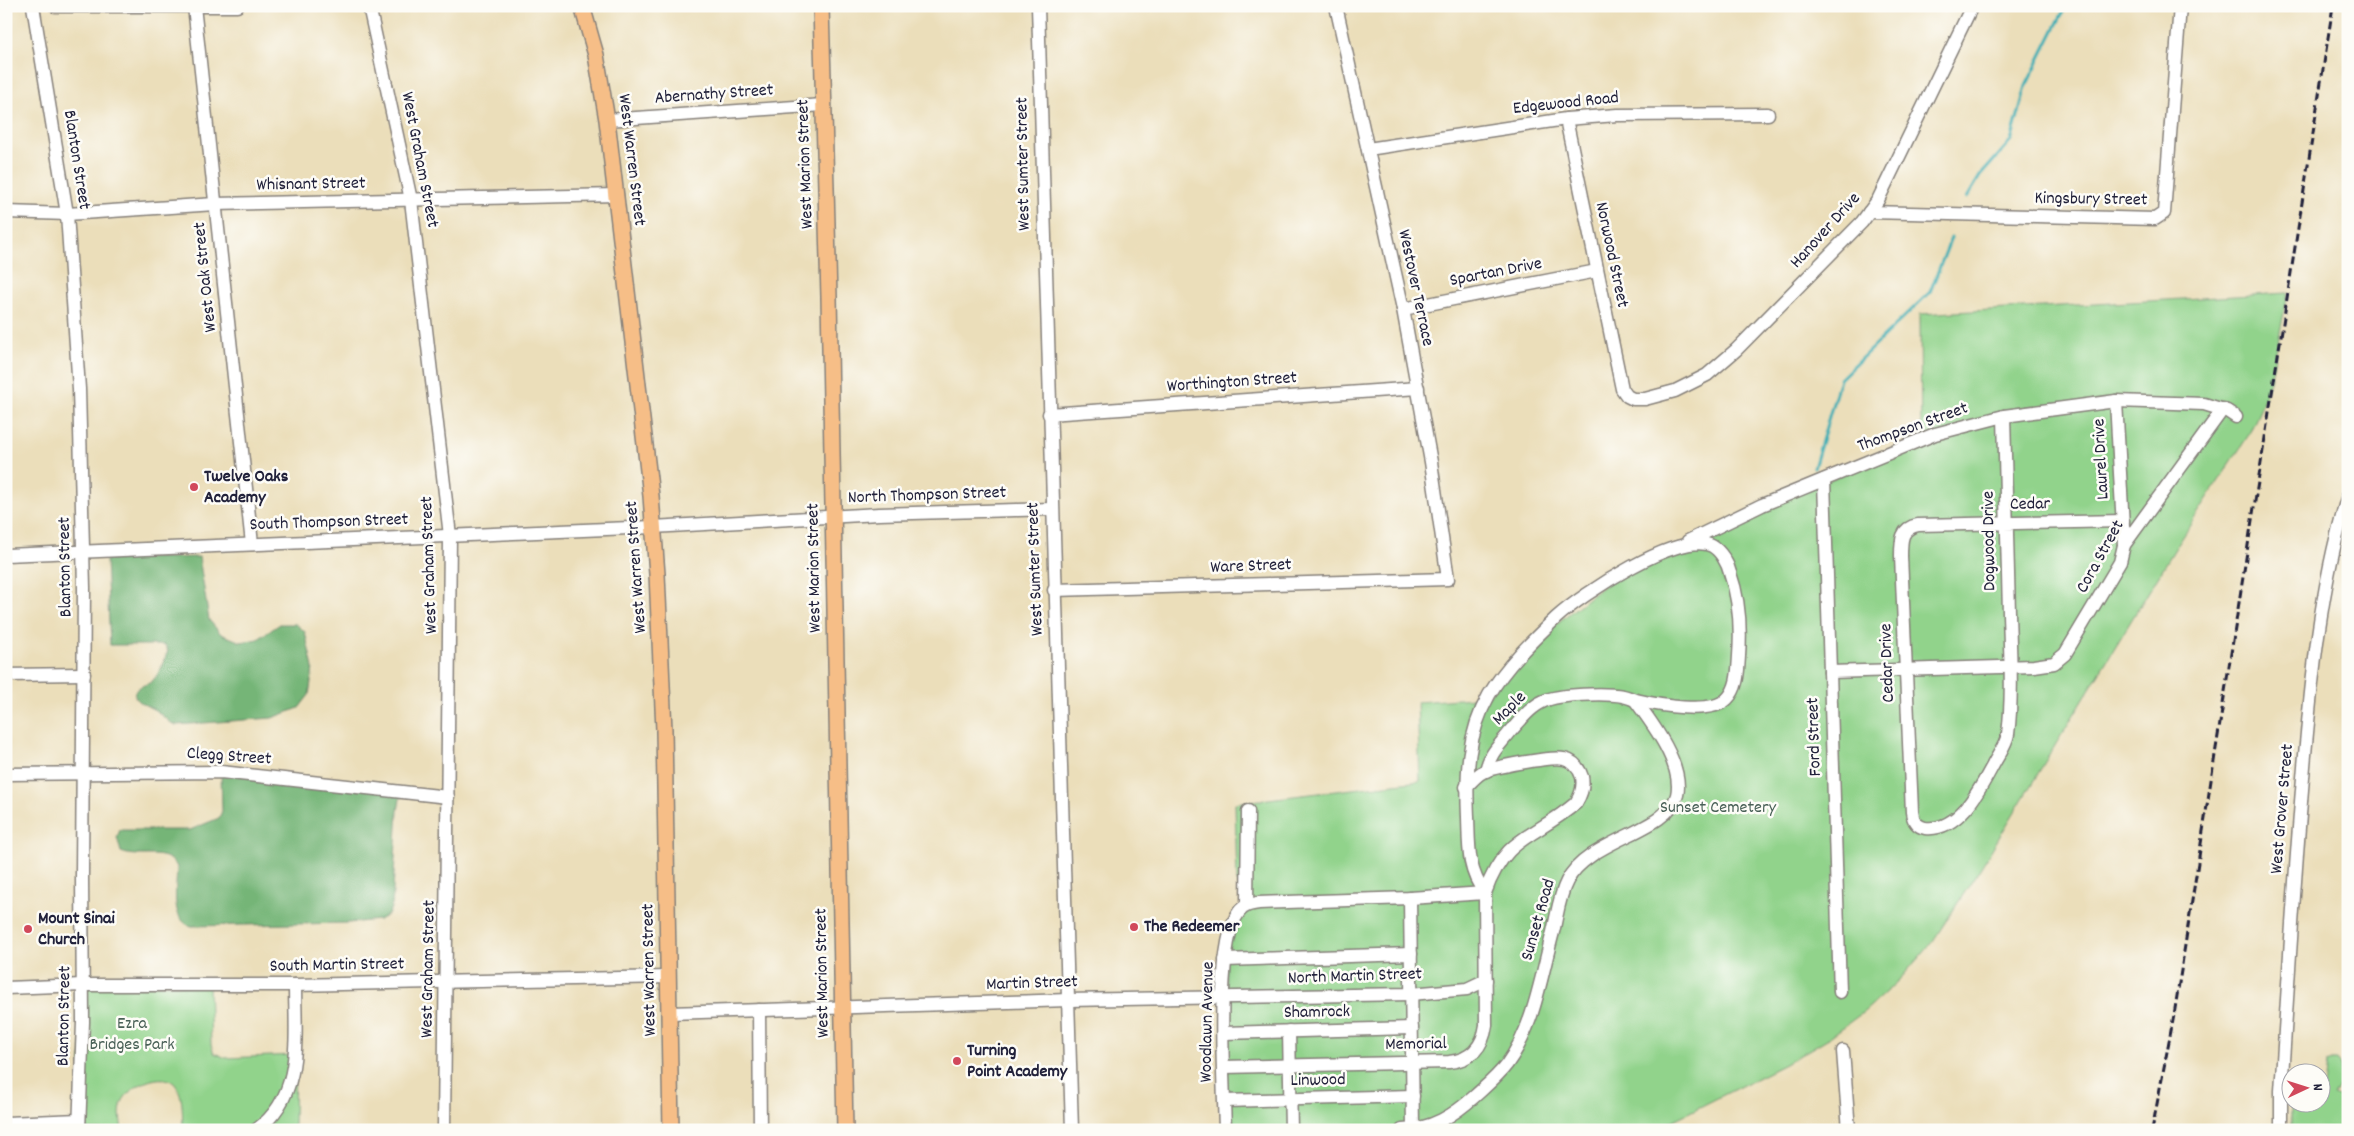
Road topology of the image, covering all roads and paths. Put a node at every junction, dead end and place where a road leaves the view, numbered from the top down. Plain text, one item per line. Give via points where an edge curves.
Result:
1 (33, 6) edge
2 (55, 6) edge
3 (237, 6) edge
4 (369, 6) edge
5 (582, 6) edge
6 (821, 6) edge
7 (1038, 6) edge
8 (1336, 6) edge
9 (1972, 6) edge
10 (2180, 6) edge
11 (194, 7) edge
12 (824, 105) junction
13 (1768, 114) dead end
14 (1566, 119) junction
15 (607, 120) junction
16 (1368, 149) junction
17 (617, 195) junction
18 (411, 200) junction
19 (215, 204) junction
20 (6, 212) edge
21 (1869, 212) junction
22 (67, 214) junction
23 (1597, 271) junction
24 (1403, 309) junction
25 (1418, 388) junction
26 (1627, 396) joint
27 (2116, 401) junction
28 (2223, 409) junction
29 (1049, 414) junction
30 (2004, 416) junction
31 (2236, 417) dead end
32 (1824, 480) junction
33 (2348, 494) edge
34 (1052, 509) junction
35 (833, 517) junction
36 (2123, 521) junction
37 (2007, 523) junction
38 (653, 527) junction
39 (450, 536) junction
40 (252, 544) junction
41 (2124, 545) junction
42 (1674, 548) junction
43 (83, 552) junction
44 (6, 555) edge
45 (1901, 556) joint
46 (1448, 579) joint
47 (1054, 590) junction
48 (2010, 665) junction
49 (1906, 669) junction
50 (1830, 672) junction
51 (84, 674) junction
52 (6, 675) edge
53 (1635, 700) junction
54 (1486, 771) junction
55 (83, 773) junction
56 (6, 774) edge
57 (1466, 786) junction
58 (448, 797) junction
59 (1248, 812) dead end
60 (1485, 893) junction
61 (1410, 898) junction
62 (1247, 905) junction
63 (1411, 954) junction
64 (1225, 960) junction
65 (669, 977) junction
66 (1486, 980) junction
67 (446, 982) junction
68 (83, 985) junction
69 (296, 985) junction
70 (6, 988) edge
71 (1840, 992) dead end
72 (1411, 994) junction
73 (1222, 998) junction
74 (1068, 1000) junction
75 (843, 1008) junction
76 (759, 1010) junction
77 (670, 1012) junction
78 (1412, 1028) junction
79 (1289, 1030) junction
80 (1223, 1033) junction
81 (1843, 1051) dead end
82 (1412, 1062) junction
83 (1290, 1065) junction
84 (1224, 1067) junction
85 (1413, 1096) junction
86 (1290, 1099) junction
87 (1225, 1101) junction
88 (6, 1123) edge
89 (79, 1125) edge
90 (1413, 1129) edge
91 (256, 1130) edge
92 (444, 1130) edge
93 (671, 1130) edge
94 (760, 1130) edge
95 (845, 1130) edge
96 (1072, 1130) edge
97 (1225, 1130) edge
98 (1291, 1130) edge
99 (1402, 1130) edge
100 (1849, 1130) edge
101 (2281, 1130) edge

1 - 22 street, Blanton Street
2 - 11 street
3 - 11 street
4 - 18 street, West Graham Street
5 - 15 main road, West Warren Street via 596,55
6 - 12 main road, West Marion Street
7 - 29 street, West Sumter Street
8 - 16 street, Westover Terrace
9 - 21 street, Hanover Drive via 1900,156
10 - 21 street, Kingsbury Street via 2164,213 2154,219
11 - 19 street, West Oak Street
12 - 15 street, Abernathy Street
12 - 35 main road, West Marion Street
13 - 14 street, Edgewood Road via 1617,115
14 - 16 street, Edgewood Road
14 - 23 street, Norwood Street
15 - 17 main road, West Warren Street
16 - 24 street, Westover Terrace
17 - 18 street, Whisnant Street
17 - 38 main road, West Warren Street
18 - 19 street, Whisnant Street
18 - 39 street, West Graham Street
19 - 22 street, Whisnant Street
19 - 40 street, West Oak Street
20 - 22 street, Whisnant Street
21 - 26 street, Hanover Drive via 1736,350 1707,375 1688,386 1657,396 1633,399
22 - 43 street, Blanton Street via 79,389
23 - 24 street, Spartan Drive
23 - 26 street, Norwood Street via 1618,376
24 - 25 street, Westover Terrace
25 - 29 street, Worthington Street
25 - 46 street, Westover Terrace
27 - 28 street, Thompson Street via 2204,404
27 - 30 street, Thompson Street
27 - 36 street, Laurel Drive
28 - 31 street, Thompson Street
28 - 41 street, Cora Street
29 - 34 street, West Sumter Street
30 - 32 street, Thompson Street via 1935,434
30 - 37 street, Dogwood Drive
32 - 42 street, Thompson Street via 1762,505
32 - 50 street, Ford Street
33 - 101 street, West Grover Street via 2319,626 2308,718 2281,1091
34 - 35 street, North Thompson Street
34 - 47 street, West Sumter Street
35 - 38 street, South Thompson Street
35 - 75 main road, West Marion Street
36 - 37 street, Cedar
36 - 41 street, Laurel Drive
37 - 45 street, Cedar via 1912,526 1904,532
37 - 48 street, Dogwood Drive
38 - 39 street, South Thompson Street
38 - 65 main road, West Warren Street via 661,657
39 - 40 street, South Thompson Street
39 - 58 street, West Graham Street
40 - 43 street, South Thompson Street
41 - 48 street, Cora Street via 2120,562 2065,654 2044,665
42 - 53 street, Thompson Street via 1696,542 1712,546 1730,570 1738,614 1740,652 1736,685 1727,699 1710,708
42 - 57 street, Thompson Street via 1623,570 1568,608 1525,649 1500,679 1480,715 1469,752
43 - 44 street, South Thompson Street
43 - 51 street, Blanton Street
45 - 49 street, Cedar Drive
46 - 47 street, Ware Street
47 - 74 street, West Sumter Street
48 - 49 street, Cora Street
48 - 49 street, Cedar Drive via 2007,737 1981,788 1961,813 1953,820 1932,828 1915,823 1912,812
49 - 50 street, Cora Street
50 - 71 street, Ford Street
51 - 52 street
51 - 55 street, Blanton Street
53 - 54 street, Maple via 1594,695 1545,700 1526,714 1492,754
53 - 90 street, Sunset Road via 1656,729 1670,757 1678,782 1676,798 1664,814 1580,863 1567,882 1534,1002 1508,1064 1456,1112 1437,1123
54 - 57 street
54 - 60 street via 1560,758 1578,767 1583,782 1581,796 1576,803 1524,838 1500,860
55 - 56 street, Clegg Street
55 - 58 street, Clegg Street via 221,772
55 - 68 street, Blanton Street
57 - 60 street, Thompson Street via 1470,864 1474,878
58 - 67 street, West Graham Street
59 - 62 street
60 - 61 street
60 - 66 street, Memorial
61 - 62 street
61 - 63 street
62 - 64 street, Woodlawn Avenue via 1233,922
63 - 64 street
63 - 72 street
64 - 73 street, Woodlawn Avenue
65 - 67 street, South Martin Street
65 - 77 main road, West Warren Street
66 - 72 street, North Martin Street via 1467,988
66 - 82 street, Memorial via 1484,1036 1467,1059
67 - 69 street, South Martin Street
67 - 92 street, West Graham Street
68 - 69 street, South Martin Street
68 - 70 street, South Martin Street
68 - 89 street, Blanton Street
69 - 91 street via 295,1055 288,1089 270,1118
72 - 73 street, North Martin Street
72 - 78 street
73 - 74 street, Martin Street
73 - 80 street, Woodlawn Avenue
74 - 75 street, Martin Street
74 - 96 street, West Sumter Street
75 - 76 street
75 - 95 main road, West Marion Street
76 - 77 street
76 - 94 street
77 - 93 main road, West Warren Street
78 - 79 street, Shamrock
78 - 82 street
79 - 80 street, Shamrock
79 - 83 street
80 - 84 street, Woodlawn Avenue
81 - 100 street
82 - 83 street, Memorial
82 - 85 street
83 - 84 street, Memorial
83 - 86 street
84 - 87 street, Woodlawn Avenue
85 - 86 street, Linwood
85 - 90 street
86 - 87 street, Linwood
86 - 98 street
87 - 97 street, Woodlawn Avenue
88 - 89 street
90 - 99 street, Sunset Road

